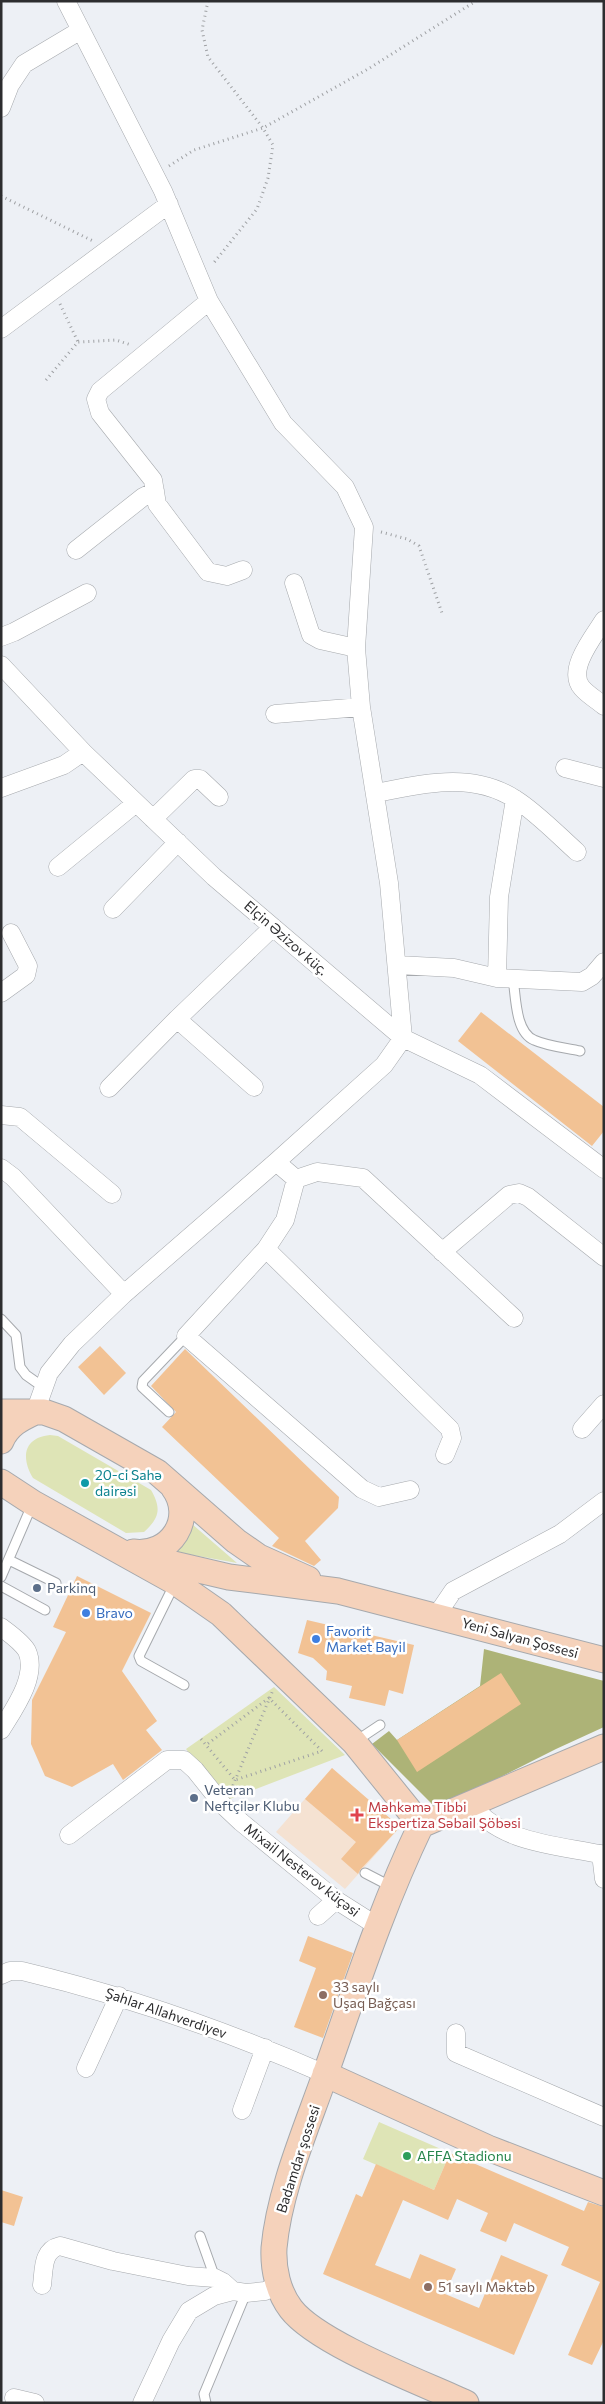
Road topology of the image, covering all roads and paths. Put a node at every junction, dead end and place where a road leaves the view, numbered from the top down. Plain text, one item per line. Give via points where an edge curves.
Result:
1 (66, 1) edge
2 (208, 1) edge
3 (476, 1) edge
4 (81, 30) junction
5 (1, 108) edge
6 (263, 128) junction
7 (155, 175) junction
8 (1, 196) edge
9 (169, 204) junction
10 (109, 249) junction
11 (200, 279) junction
12 (53, 290) junction
13 (209, 301) junction
14 (1, 329) edge
15 (78, 342) junction
16 (149, 351) junction
17 (46, 380) dead end
18 (155, 491) junction
19 (364, 528) junction
20 (76, 550) dead end
21 (243, 570) dead end
22 (294, 583) dead end
23 (87, 593) dead end
24 (443, 616) dead end
25 (604, 620) edge
26 (1, 637) edge
27 (356, 648) junction
28 (1, 664) edge
29 (604, 706) edge
30 (361, 707) junction
31 (275, 714) dead end
32 (83, 752) junction
33 (565, 768) dead end
34 (604, 778) edge
35 (1, 788) edge
36 (376, 793) junction
37 (219, 796) dead end
38 (516, 799) junction
39 (136, 803) junction
40 (153, 819) junction
41 (178, 842) junction
42 (577, 852) dead end
43 (58, 867) dead end
44 (113, 910) dead end
45 (273, 927) junction
46 (11, 933) dead end
47 (604, 962) edge
48 (398, 965) junction
49 (505, 978) junction
50 (1, 993) edge
51 (177, 1019) junction
52 (403, 1038) junction
53 (580, 1051) dead end
54 (254, 1087) dead end
55 (109, 1088) dead end
56 (1, 1115) edge
57 (276, 1162) junction
58 (601, 1162) edge
59 (1, 1168) edge
60 (296, 1179) junction
61 (112, 1194) dead end
62 (266, 1249) junction
63 (442, 1252) junction
64 (604, 1257) edge
65 (124, 1294) junction
66 (514, 1318) dead end
67 (1, 1319) edge
68 (186, 1336) junction
69 (43, 1387) junction
70 (604, 1404) edge
71 (1, 1412) edge
72 (35, 1412) junction
73 (169, 1412) dead end
74 (582, 1429) dead end
75 (1, 1441) edge
76 (445, 1454) dead end
77 (1, 1472) edge
78 (167, 1480) junction
79 (410, 1490) dead end
80 (18, 1493) edge
81 (604, 1501) edge
82 (116, 1550) junction
83 (9, 1560) junction
84 (1, 1577) edge
85 (175, 1582) junction
86 (56, 1583) dead end
87 (1, 1586) edge
88 (338, 1591) junction
89 (45, 1610) dead end
90 (436, 1616) junction
91 (1, 1627) edge
92 (604, 1660) edge
93 (184, 1684) dead end
94 (274, 1687) dead end
95 (269, 1698) junction
96 (380, 1725) dead end
97 (1, 1730) edge
98 (201, 1739) dead end
99 (354, 1742) junction
100 (206, 1745) junction
101 (604, 1747) edge
102 (235, 1780) junction
103 (230, 1793) dead end
104 (470, 1803) junction
105 (421, 1825) junction
106 (69, 1835) dead end
107 (602, 1855) edge
108 (365, 1873) dead end
109 (604, 1879) edge
110 (392, 1887) junction
111 (336, 1900) junction
112 (318, 1916) dead end
113 (377, 1926) junction
114 (1, 1975) edge
115 (119, 1996) junction
116 (456, 2033) dead end
117 (264, 2048) junction
118 (86, 2068) dead end
119 (326, 2074) junction
120 (242, 2110) dead end
121 (604, 2117) edge
122 (604, 2193) edge
123 (200, 2236) dead end
124 (214, 2278) junction
125 (42, 2286) dead end
126 (279, 2286) junction
127 (240, 2292) junction
128 (14, 2398) dead end
129 (35, 2403) edge
130 (142, 2403) edge
131 (206, 2403) edge
132 (466, 2403) edge

1 - 4 street
2 - 6 path via 202,30 208,57
3 - 6 path via 368,70
4 - 5 street via 24,64 10,85
4 - 7 street
6 - 7 path via 194,150
6 - 11 path via 273,145 268,178 257,209
7 - 9 street
8 - 10 path
9 - 10 street
9 - 11 street
10 - 12 street
11 - 13 street
12 - 14 street
12 - 15 path
13 - 16 street
13 - 19 street via 283,423 345,487
15 - 16 path via 116,340
15 - 17 path
16 - 18 street via 100,391 96,399 100,413 153,480
18 - 20 street
18 - 21 street via 157,504 208,572 227,576
19 - 24 path via 407,539 419,546
19 - 27 street
22 - 27 street via 311,635
23 - 26 street
25 - 29 street via 580,658 578,673 580,687
27 - 30 street
28 - 32 street, Elçin Əzizov küç.
30 - 31 street
30 - 36 street
32 - 35 street via 64,765
32 - 39 street, Elçin Əzizov küç.
33 - 34 street
36 - 38 street via 438,781 460,782
36 - 48 street
37 - 40 street via 200,779 194,779
38 - 42 street
38 - 49 street via 499,897
39 - 40 street, Elçin Əzizov küç.
39 - 43 street
40 - 41 street, Elçin Əzizov küç.
41 - 44 street
41 - 45 street, Elçin Əzizov küç.
45 - 51 street
45 - 52 street, Elçin Əzizov küç.
46 - 50 street via 28,966 26,975
47 - 49 street via 582,982
48 - 49 street via 454,968
48 - 52 street
49 - 53 lane via 525,1032 533,1040
51 - 54 street
51 - 55 street
52 - 57 street via 384,1065
52 - 58 street, Elçin Əzizov küç. via 480,1075
56 - 61 street via 20,1117
57 - 60 street
57 - 65 street
59 - 65 street
60 - 62 street via 285,1220
60 - 63 street via 318,1172 363,1178
62 - 68 street
62 - 76 street via 450,1429 452,1438
63 - 64 street via 510,1195 519,1193
63 - 66 street
65 - 69 street via 59,1358
67 - 69 lane via 16,1335 20,1367
68 - 73 lane via 143,1381 142,1387 146,1392
68 - 79 street via 362,1490 379,1497
69 - 72 street
70 - 74 street
71 - 72 main road
72 - 75 main road via 17,1420
72 - 78 main road via 64,1419
77 - 80 main road
78 - 82 main road via 178,1494 182,1507 178,1533 170,1543 150,1552
78 - 88 main road via 236,1541 282,1569
80 - 82 main road
80 - 83 lane
81 - 90 street via 560,1534 453,1591
82 - 85 main road
82 - 88 main road via 202,1572
83 - 84 lane
83 - 86 lane
85 - 93 lane via 139,1656 141,1661
85 - 99 main road via 220,1614
87 - 89 lane
88 - 90 main road, Yeni Salyan Şossesi
90 - 92 main road, Yeni Salyan Şossesi
91 - 97 street via 26,1650 30,1663 24,1689
94 - 95 path
95 - 100 path
95 - 102 path
95 - 102 path via 322,1751
96 - 99 lane
98 - 100 path
99 - 105 main road
100 - 102 path
101 - 104 main road
102 - 103 path
104 - 105 main road
104 - 107 street via 491,1825 533,1841
105 - 110 main road, Badamdar şossesi
106 - 111 street, Mixail Nesterov küçəsi via 167,1760 184,1760 241,1822
107 - 109 street
108 - 110 lane
110 - 113 main road, Badamdar şossesi
111 - 112 street
111 - 113 street, Mixail Nesterov küçəsi
113 - 119 main road, Badamdar şossesi
114 - 115 street, Şahlar Allahverdiyev via 22,1971
115 - 117 street, Şahlar Allahverdiyev
115 - 118 street
116 - 121 street via 456,2053
117 - 119 street, Şahlar Allahverdiyev
117 - 120 street
119 - 122 main road via 488,2148
119 - 126 main road, Badamdar şossesi via 278,2220 274,2250
123 - 124 lane
124 - 125 street via 113,2261 60,2246 52,2248 46,2255
124 - 127 street
126 - 127 street
126 - 132 main road, Badamdar şossesi via 290,2308 313,2329
127 - 130 street via 214,2296 189,2311
127 - 131 lane via 204,2394
128 - 129 street

